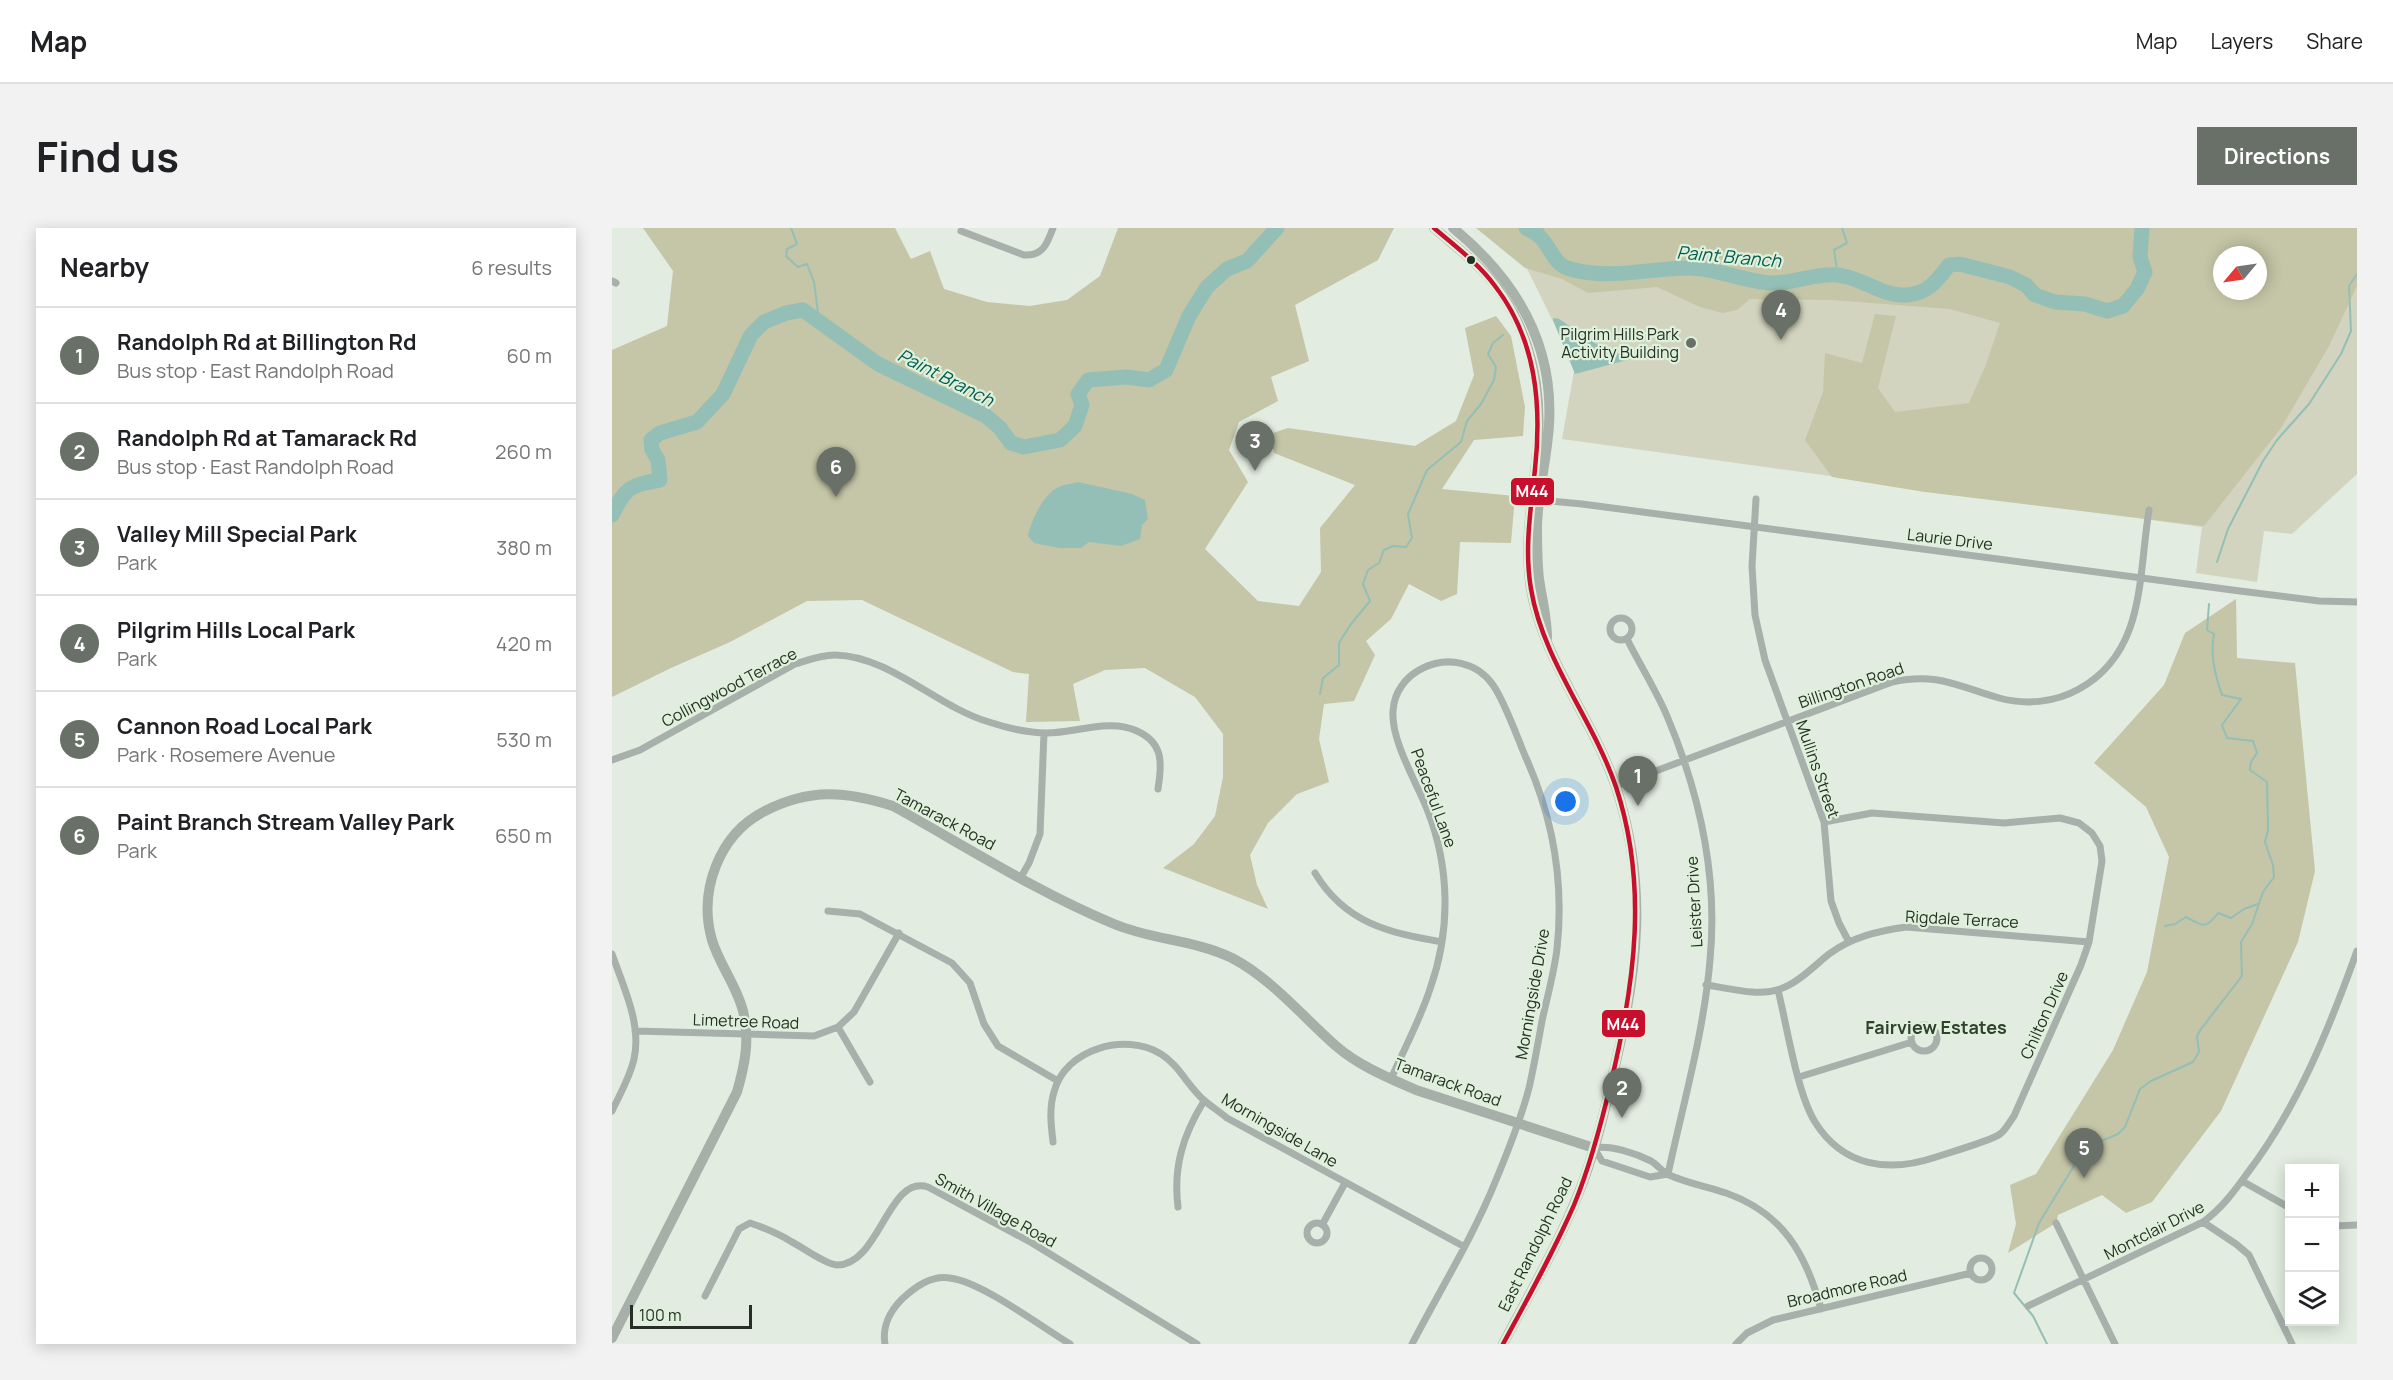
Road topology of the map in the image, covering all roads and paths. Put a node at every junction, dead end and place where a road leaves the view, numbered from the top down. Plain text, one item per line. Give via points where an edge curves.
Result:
1 (1053, 228) edge
2 (1434, 228) edge
3 (1453, 228) edge
4 (961, 231) dead end
5 (1756, 499) dead end
6 (1539, 500) junction
7 (2149, 510) dead end
8 (1756, 527) junction
9 (2140, 577) junction
10 (2357, 602) edge
11 (1547, 638) junction
12 (1627, 639) dead end
13 (1450, 661) joint
14 (1788, 721) junction
15 (1044, 733) junction
16 (612, 760) edge
17 (1684, 760) junction
18 (1616, 786) junction
19 (1158, 789) dead end
20 (1824, 822) junction
21 (1316, 873) dead end
22 (1021, 877) junction
23 (828, 911) dead end
24 (899, 933) junction
25 (1442, 942) junction
26 (1849, 942) junction
27 (2089, 942) junction
28 (2357, 952) edge
29 (612, 954) edge
30 (1706, 985) junction
31 (1778, 990) junction
32 (838, 1027) junction
33 (635, 1031) junction
34 (747, 1034) junction
35 (1912, 1042) dead end
36 (1799, 1077) junction
37 (1391, 1079) junction
38 (870, 1082) dead end
39 (1058, 1082) junction
40 (1204, 1101) junction
41 (612, 1111) edge
42 (1518, 1123) junction
43 (1053, 1142) dead end
44 (1594, 1148) junction
45 (1668, 1174) junction
46 (2242, 1181) junction
47 (1345, 1183) junction
48 (2285, 1206) edge
49 (1178, 1207) dead end
50 (2203, 1222) junction
51 (2056, 1223) dead end
52 (1322, 1225) dead end
53 (2357, 1225) edge
54 (2339, 1226) edge
55 (1463, 1246) junction
56 (1971, 1273) dead end
57 (2084, 1280) junction
58 (705, 1296) dead end
59 (2028, 1306) dead end
60 (1821, 1309) junction
61 (612, 1338) edge
62 (885, 1344) edge
63 (1070, 1344) edge
64 (1197, 1344) edge
65 (1412, 1344) edge
66 (1503, 1344) edge
67 (1736, 1344) edge
68 (2115, 1344) edge
69 (2292, 1344) edge

1 - 4 street via 1041,252 1034,255 1024,255
2 - 11 main road, East Randolph Road via 1491,280 1513,313 1528,348 1538,396 1528,567 1538,621
3 - 6 main road, East Randolph Road via 1479,251 1515,294 1538,345 1549,405
5 - 8 street, Mullins Street
6 - 8 street, Laurie Drive
6 - 11 main road, East Randolph Road via 1537,551
7 - 9 street, Billington Road
8 - 9 street, Laurie Drive
8 - 14 street, Mullins Street via 1752,566 1755,615 1765,660
9 - 10 street, Laurie Drive via 2319,601
9 - 14 street, Billington Road via 2132,625 2120,653 2094,681 2068,696 2024,703 1923,677 1892,682
11 - 18 main road, East Randolph Road
12 - 17 street, Leister Drive via 1666,714
13 - 25 street, Peaceful Lane via 1434,662 1415,672 1396,695 1392,710 1394,730 1442,856 1446,904
13 - 42 street, Morningside Drive via 1476,668 1493,684 1533,772 1556,860 1560,909 1557,952
14 - 17 street, Billington Road
14 - 20 street, Mullins Street
15 - 16 street, Collingwood Terrace via 985,721 874,664 834,655 795,664 640,750
15 - 19 street, Collingwood Terrace via 1113,726 1136,730 1150,739 1159,754 1162,764
15 - 22 street via 1040,834
17 - 18 street, Billington Road
17 - 30 street, Leister Drive via 1700,814 1709,868 1711,934
18 - 44 main road, East Randolph Road via 1634,867 1636,950 1633,986
20 - 26 street, Mullins Street via 1831,902
20 - 27 street, Chilton Drive via 1872,813 2004,823 2060,818 2079,823 2100,846 2102,861
21 - 25 street via 1334,898 1367,922 1393,933
22 - 34 street, Tamarack Road via 892,806 864,797 839,793 813,795 759,814 726,845 711,882 708,909 712,940 743,1010
22 - 37 street, Tamarack Road via 1118,925 1202,946 1232,959 1264,980 1338,1048
23 - 24 street via 860,914
24 - 32 street via 854,1012
24 - 39 street via 952,963 962,973 998,1046
25 - 37 street, Peaceful Lane via 1431,988
26 - 27 street, Rigdale Terrace via 1878,931 1906,927
26 - 31 street, Rigdale Terrace
27 - 36 street, Chilton Drive via 2014,1116 2000,1135 1915,1165 1885,1167 1863,1162 1827,1139 1814,1122
28 - 46 street, Montclair Drive via 2294,1103
29 - 33 street
30 - 31 street
30 - 45 street, Leister Drive
31 - 36 street, Chilton Drive
32 - 34 street, Limetree Road via 814,1036
32 - 38 street
33 - 34 street, Limetree Road
33 - 41 street via 628,1079
34 - 61 street, Tamarack Road via 745,1064 737,1092
35 - 36 street
37 - 42 street, Tamarack Road
39 - 40 street, Morningside Lane via 1080,1058 1100,1048 1123,1044 1160,1054
39 - 43 street, Morningside Lane via 1050,1115
40 - 47 street, Morningside Lane via 1227,1118
40 - 49 street via 1181,1148
42 - 44 street, Tamarack Road
42 - 55 street, Morningside Drive via 1495,1183
44 - 45 street, Tamarack Road via 1606,1146 1642,1158
44 - 45 street, Tamarack Road via 1602,1161 1650,1177
44 - 66 main road, East Randolph Road via 1558,1238
45 - 60 street, Tamarack Road via 1754,1205 1779,1225 1805,1260
46 - 48 street
46 - 50 street, Montclair Drive via 2218,1211
47 - 52 street
47 - 55 street, Morningside Lane
50 - 57 street, Montclair Drive
50 - 69 street via 2248,1255
51 - 57 street
53 - 54 street
55 - 65 street, Morningside Drive
56 - 60 street, Broadmore Road
57 - 59 street, Montclair Drive
57 - 68 street
58 - 64 street, Smith Village Road via 739,1229 750,1223 835,1266 848,1263 860,1256 903,1194 919,1184 1032,1243
60 - 67 street, Broadmore Road via 1773,1320
62 - 63 street via 887,1318 897,1304 915,1287 949,1277 973,1284

